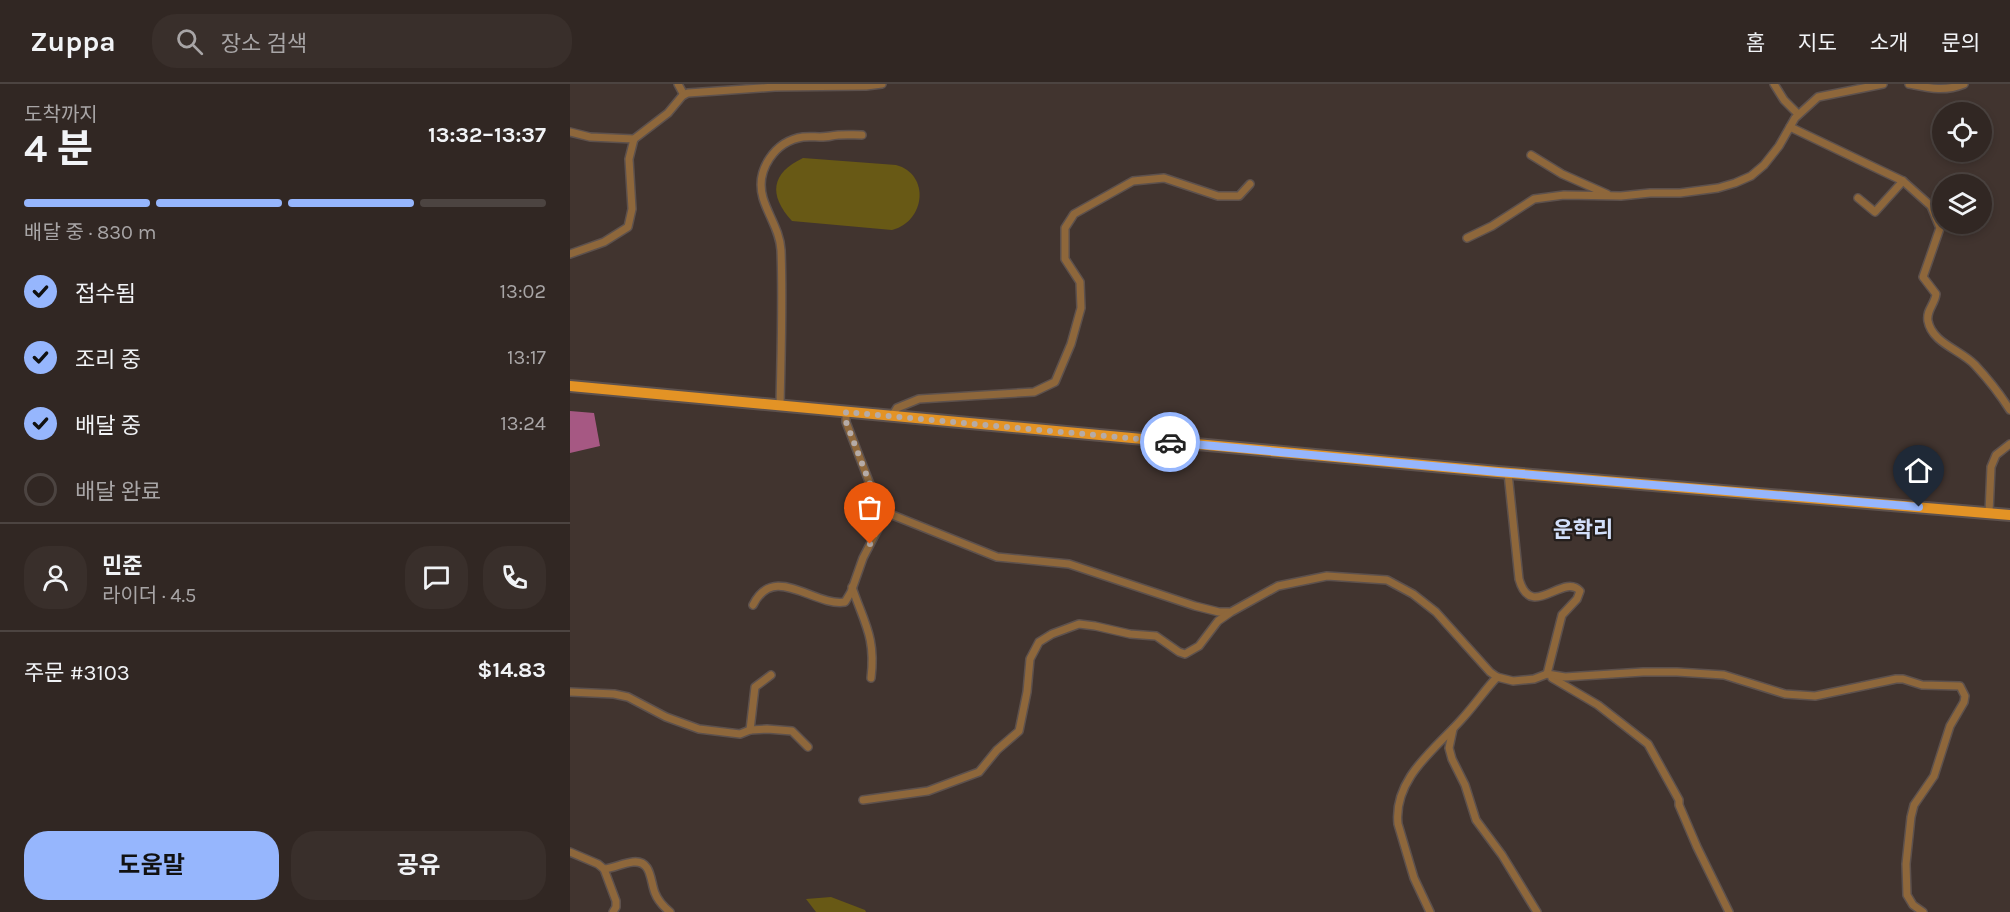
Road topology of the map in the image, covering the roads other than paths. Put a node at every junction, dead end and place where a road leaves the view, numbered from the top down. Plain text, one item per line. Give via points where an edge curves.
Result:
1 (678, 84) edge
2 (882, 84) edge
3 (1774, 84) edge
4 (1883, 84) edge
5 (1909, 84) edge
6 (1964, 84) edge
7 (684, 95) junction
8 (1798, 114) junction
9 (1790, 128) junction
10 (570, 132) edge
11 (862, 135) dead end
12 (634, 139) junction
13 (1531, 155) dead end
14 (1904, 181) junction
15 (1250, 184) dead end
16 (1610, 196) junction
17 (1858, 198) dead end
18 (1467, 238) dead end
19 (570, 254) edge
20 (570, 386) edge
21 (780, 406) junction
22 (2010, 410) edge
23 (846, 412) junction
24 (892, 416) junction
25 (2010, 444) edge
26 (1508, 473) junction
27 (880, 510) junction
28 (1989, 513) junction
29 (2010, 515) edge
30 (852, 587) junction
31 (753, 604) dead end
32 (1232, 612) junction
33 (1547, 674) junction
34 (771, 675) dead end
35 (1497, 677) junction
36 (871, 678) dead end
37 (570, 692) edge
38 (1453, 728) junction
39 (750, 730) junction
40 (808, 747) dead end
41 (863, 800) dead end
42 (570, 852) edge
43 (604, 869) junction
44 (613, 912) edge
45 (670, 912) edge
46 (1430, 912) edge
47 (1537, 912) edge
48 (1729, 912) edge
49 (1923, 912) edge

1 - 7 street
2 - 7 street
3 - 8 street
4 - 8 street via 1818,97
5 - 6 street via 1941,90
7 - 12 street
8 - 9 street
9 - 14 street
9 - 16 street via 1764,165 1735,183 1680,193
10 - 12 street
11 - 21 street via 802,137 782,145 766,162 761,178 762,197 780,246
12 - 19 street via 629,159 632,209 628,227 604,242
13 - 16 street
14 - 17 street via 1875,212
14 - 22 street via 1931,206 1940,228 1923,277 1936,294 1928,315 1932,332 1973,363
15 - 24 street via 1239,196 1218,196 1164,178 1133,181 1074,214 1065,228 1065,259 1080,282 1081,308 1055,382 1034,392 919,399 897,408
16 - 18 street via 1534,199
20 - 21 main road
21 - 23 main road
23 - 24 main road
23 - 27 street via 846,422
24 - 26 main road
25 - 28 street via 1993,461
26 - 28 main road
26 - 33 street via 1523,589 1538,597 1568,585 1580,591 1562,615
27 - 30 street via 878,529
27 - 32 street via 997,557 1069,564 1195,606
28 - 29 main road
30 - 31 street via 845,602 830,602 795,589 773,587 762,591
30 - 36 street via 869,630
32 - 35 street via 1278,586 1295,582 1327,576 1387,580 1426,603
32 - 41 street via 1218,621 1199,646 1185,654 1156,636 1086,624 1045,637 1030,659 1019,731 996,750 979,772 928,791
33 - 35 street via 1524,681
33 - 48 street via 1598,705 1648,744 1679,800 1696,847
33 - 49 street via 1724,675 1785,694 1806,696 1896,679 1922,685 1960,686 1964,702 1950,726 1934,776 1914,805 1911,817 1907,895
34 - 39 street via 755,687
35 - 38 street
37 - 39 street via 628,697 699,729 740,734
38 - 46 street via 1410,777 1397,815 1414,878
38 - 47 street via 1449,748 1476,820
39 - 40 street via 792,732
42 - 43 street
43 - 44 street via 616,901
43 - 45 street via 633,862 645,866 650,871 655,894

